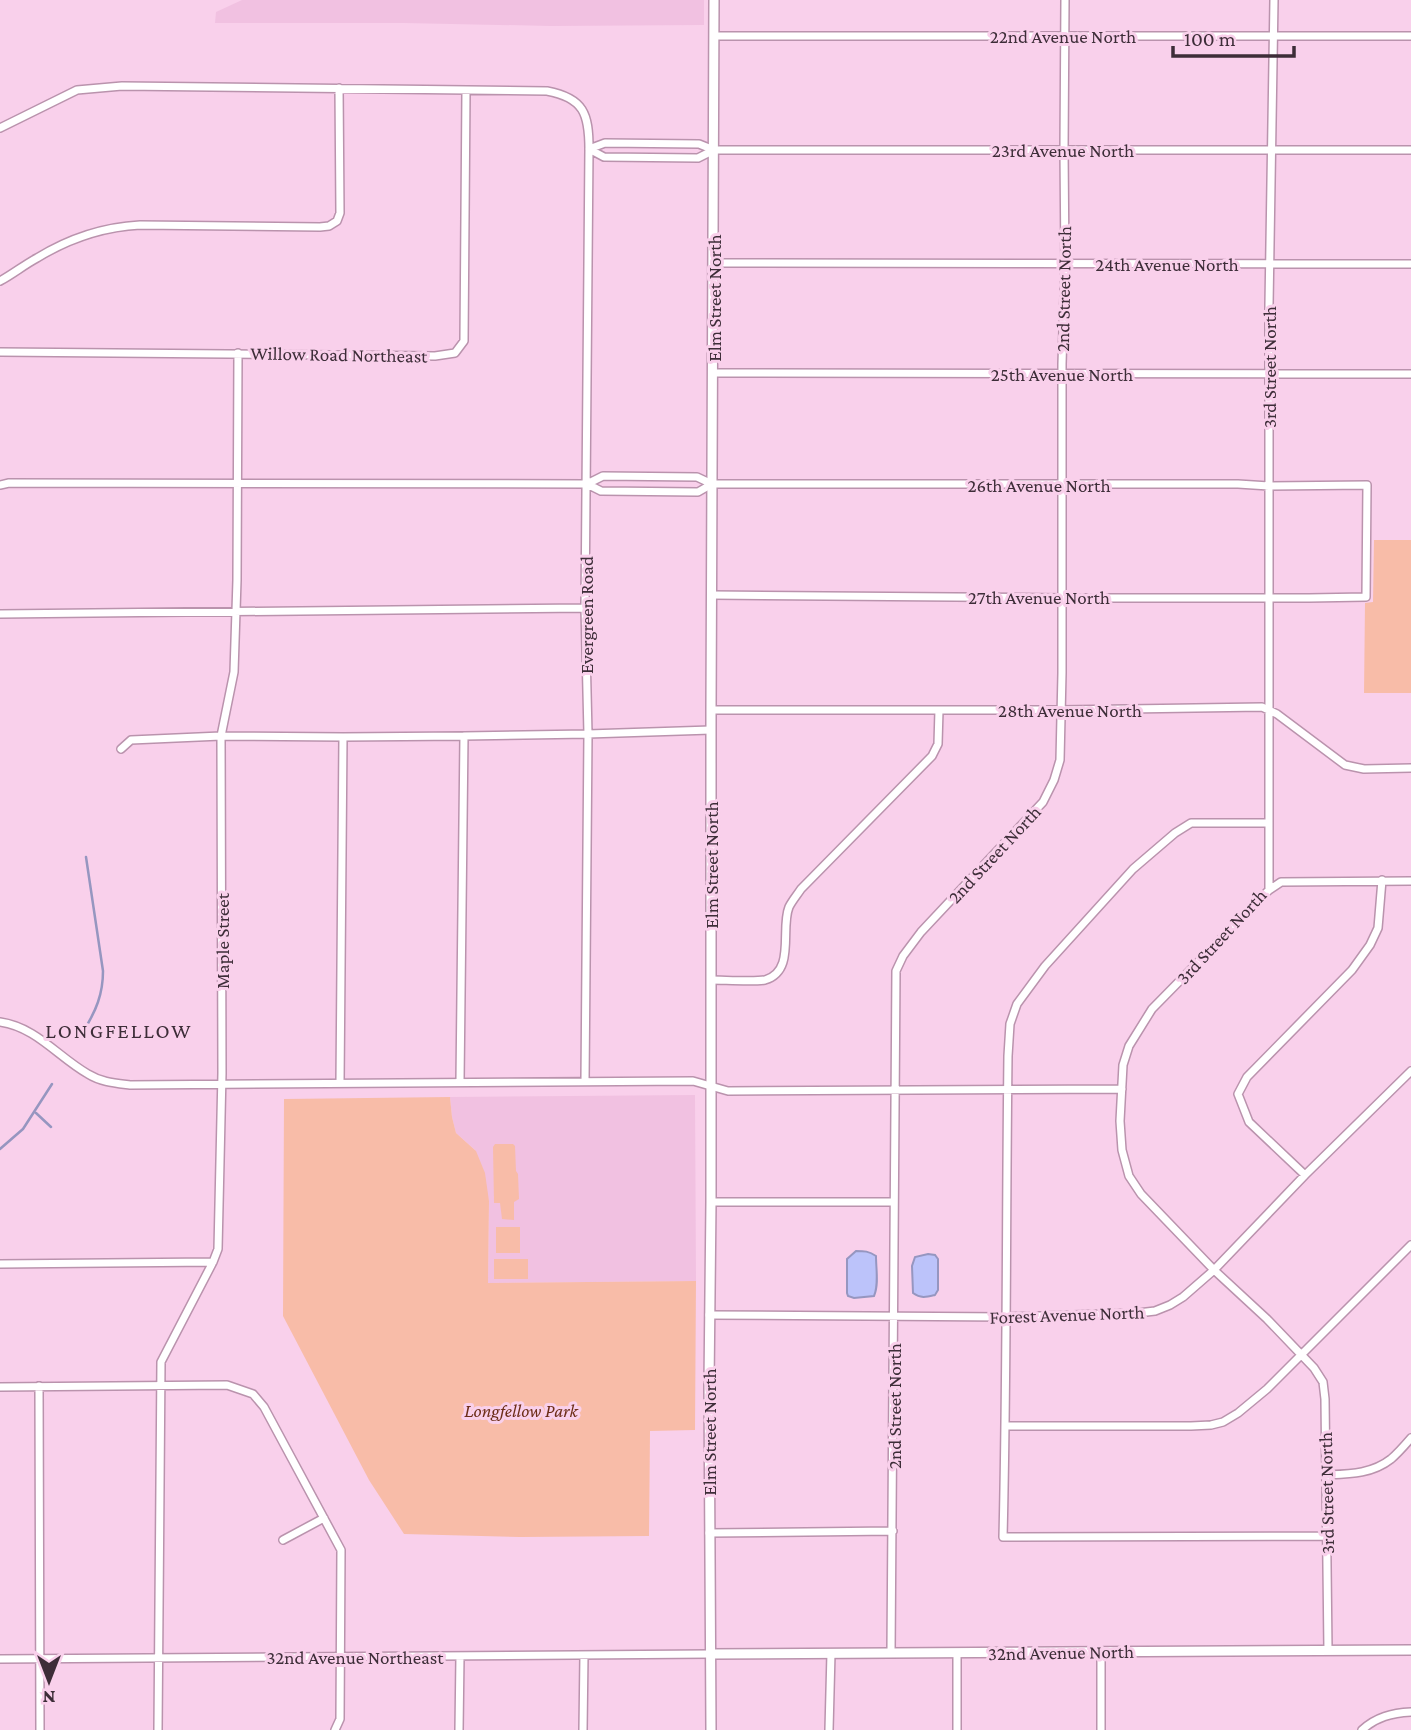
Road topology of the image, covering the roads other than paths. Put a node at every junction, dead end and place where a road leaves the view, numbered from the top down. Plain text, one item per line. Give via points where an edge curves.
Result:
1 (714, 0) edge
2 (1065, 0) edge
3 (1274, 0) edge
4 (714, 36) junction
5 (1065, 36) junction
6 (1274, 36) junction
7 (1411, 36) edge
8 (339, 88) junction
9 (466, 91) junction
10 (0, 128) edge
11 (589, 149) junction
12 (714, 150) junction
13 (1064, 150) junction
14 (1272, 150) junction
15 (1411, 150) edge
16 (714, 263) junction
17 (1065, 264) junction
18 (1270, 264) junction
19 (1411, 264) edge
20 (0, 281) edge
21 (0, 352) edge
22 (238, 353) junction
23 (713, 373) junction
24 (1269, 373) junction
25 (1062, 374) junction
26 (1411, 374) edge
27 (238, 484) junction
28 (587, 484) junction
29 (712, 484) junction
30 (0, 485) edge
31 (1062, 485) junction
32 (1269, 486) junction
33 (712, 595) junction
34 (1366, 597) joint
35 (1062, 598) junction
36 (1270, 598) junction
37 (585, 608) junction
38 (236, 612) junction
39 (0, 614) edge
40 (711, 710) junction
41 (939, 710) junction
42 (1061, 710) junction
43 (1269, 710) junction
44 (711, 730) junction
45 (588, 734) junction
46 (221, 736) junction
47 (464, 736) junction
48 (343, 737) junction
49 (121, 750) dead end
50 (1411, 768) edge
51 (1268, 823) junction
52 (1382, 880) junction
53 (1411, 881) edge
54 (1269, 890) junction
55 (711, 980) junction
56 (0, 1022) edge
57 (1411, 1071) edge
58 (585, 1081) junction
59 (460, 1082) junction
60 (340, 1083) junction
61 (222, 1084) junction
62 (711, 1086) junction
63 (1122, 1089) junction
64 (1008, 1090) junction
65 (895, 1091) junction
66 (1305, 1175) junction
67 (711, 1202) junction
68 (894, 1202) junction
69 (1411, 1245) edge
70 (213, 1262) junction
71 (0, 1264) edge
72 (1214, 1270) junction
73 (709, 1315) junction
74 (894, 1316) junction
75 (1005, 1317) junction
76 (1301, 1354) junction
77 (161, 1385) junction
78 (39, 1386) junction
79 (0, 1387) edge
80 (1005, 1426) junction
81 (1411, 1438) edge
82 (1326, 1475) junction
83 (324, 1518) junction
84 (893, 1531) junction
85 (709, 1533) junction
86 (1326, 1536) junction
87 (282, 1540) dead end
88 (1328, 1650) junction
89 (1411, 1650) edge
90 (1101, 1652) junction
91 (831, 1653) junction
92 (891, 1653) junction
93 (957, 1653) junction
94 (710, 1654) junction
95 (584, 1655) junction
96 (460, 1656) junction
97 (340, 1657) junction
98 (159, 1658) junction
99 (40, 1659) junction
100 (0, 1660) edge
101 (1411, 1712) edge
102 (40, 1730) edge
103 (158, 1730) edge
104 (335, 1730) edge
105 (460, 1730) edge
106 (583, 1730) edge
107 (711, 1730) edge
108 (829, 1730) edge
109 (957, 1730) edge
110 (1101, 1730) edge
111 (1362, 1730) edge

1 - 4 street, Elm Street North
2 - 5 street, 2nd Street North
3 - 6 street, 3rd Street North
4 - 5 street, 22nd Avenue North
4 - 12 street, Elm Street North
5 - 6 street, 22nd Avenue North
5 - 13 street, 2nd Street North
6 - 7 street, 22nd Avenue North
6 - 14 street, 3rd Street North
8 - 9 street, Evergreen Road
8 - 10 street, Evergreen Road via 122,86 77,90
8 - 20 street via 340,213 329,226 120,226 56,247
9 - 11 street, Evergreen Road via 562,94 584,111
9 - 22 street, Willow Road Northeast via 464,341 455,353
11 - 12 street via 605,143 699,144
11 - 12 street via 604,157 698,158
11 - 28 street, Evergreen Road
12 - 13 street, 23rd Avenue North
12 - 16 street, Elm Street North
13 - 14 street, 23rd Avenue North
13 - 17 street, 2nd Street North
14 - 15 street, 23rd Avenue North
14 - 18 street, 3rd Street North
16 - 17 street, 24th Avenue North
16 - 23 street, Elm Street North
17 - 18 street, 24th Avenue North
17 - 25 street, 2nd Street North
18 - 19 street, 24th Avenue North
18 - 24 street, 3rd Street North
21 - 22 street, Willow Road Northeast
22 - 27 street, Maple Street
23 - 25 street, 25th Avenue North
23 - 29 street, Elm Street North
24 - 25 street, 25th Avenue North
24 - 26 street, 25th Avenue North
24 - 32 street, 3rd Street North
25 - 31 street, 2nd Street North
27 - 28 street
27 - 30 street
27 - 38 street, Maple Street
28 - 29 street via 601,491 697,492
28 - 29 street via 616,476 699,477
28 - 37 street, Evergreen Road
29 - 31 street, 26th Avenue North
29 - 33 street, Elm Street North
31 - 32 street, 26th Avenue North
31 - 35 street, 2nd Street North
32 - 34 street, 26th Avenue North via 1367,485
32 - 36 street, 3rd Street North
33 - 35 street, 27th Avenue North
33 - 40 street, Elm Street North
34 - 36 street, 27th Avenue North
35 - 36 street, 27th Avenue North
35 - 42 street, 2nd Street North
36 - 43 street, 3rd Street North
37 - 38 street
37 - 45 street, Evergreen Road
38 - 39 street
38 - 46 street, Maple Street via 234,672
40 - 41 street, 28th Avenue North
40 - 44 street, Elm Street North
41 - 42 street, 28th Avenue North
41 - 55 street via 938,744 932,756 801,889 789,907 782,965 775,975 764,980
42 - 43 street, 28th Avenue North
42 - 65 street, 2nd Street North via 1060,760 1043,802 921,932 896,971
43 - 50 street, 28th Avenue North via 1345,765
43 - 51 street, 3rd Street North
44 - 45 street
44 - 55 street, Elm Street North
45 - 47 street
45 - 58 street, Evergreen Road
46 - 48 street
46 - 49 street via 131,740
46 - 61 street, Maple Street
47 - 48 street
47 - 59 street
48 - 60 street
51 - 54 street, 3rd Street North
51 - 64 street via 1191,823 1133,869 1045,966 1017,1004 1010,1024
52 - 53 street
52 - 54 street via 1281,882
52 - 66 street via 1378,928 1370,945 1352,970 1247,1077 1238,1094 1249,1122
54 - 63 street, 3rd Street North via 1152,1009 1129,1046
55 - 62 street, Elm Street North
56 - 61 street via 25,1029 107,1083
57 - 66 street, Forest Avenue North
58 - 59 street
58 - 62 street via 693,1081
59 - 60 street
60 - 61 street
61 - 70 street, Maple Street via 218,1249
62 - 65 street via 728,1091
62 - 67 street, Elm Street North
63 - 64 street
63 - 72 street, 3rd Street North via 1122,1150 1129,1176
64 - 65 street
64 - 75 street
65 - 68 street, 2nd Street North
66 - 72 street, Forest Avenue North
67 - 68 street
67 - 73 street, Elm Street North
68 - 74 street, 2nd Street North
69 - 76 street
70 - 71 street
70 - 77 street, Maple Street via 162,1362
72 - 75 street, Forest Avenue North via 1183,1297 1155,1311
72 - 76 street, 3rd Street North
73 - 74 street, Forest Avenue North
73 - 85 street, Elm Street North
74 - 75 street, Forest Avenue North
74 - 84 street, 2nd Street North
75 - 80 street
76 - 80 street via 1223,1422
76 - 82 street, 3rd Street North via 1323,1382
77 - 78 street
77 - 83 street via 227,1385 253,1394
77 - 98 street, Maple Street
78 - 79 street
78 - 99 street
80 - 86 street via 1003,1537
81 - 82 street via 1391,1459 1370,1471
82 - 86 street, 3rd Street North
83 - 87 street
83 - 97 street via 341,1550
84 - 85 street
84 - 92 street, 2nd Street North
85 - 94 street, Elm Street North
86 - 88 street, 3rd Street North
88 - 89 street, 32nd Avenue North
88 - 90 street, 32nd Avenue North
90 - 93 street, 32nd Avenue North
90 - 110 street
91 - 92 street, 32nd Avenue North
91 - 94 street, 32nd Avenue North
91 - 108 street
92 - 93 street, 32nd Avenue North
93 - 109 street
94 - 95 street, 32nd Avenue Northeast
94 - 107 street, Elm Street North
95 - 96 street, 32nd Avenue Northeast
95 - 106 street
96 - 97 street, 32nd Avenue Northeast
96 - 105 street
97 - 98 street, 32nd Avenue Northeast
97 - 104 street via 340,1719
98 - 99 street, 32nd Avenue Northeast
98 - 103 street, Maple Street
99 - 100 street, 32nd Avenue Northeast
99 - 102 street
101 - 111 street via 1372,1721

